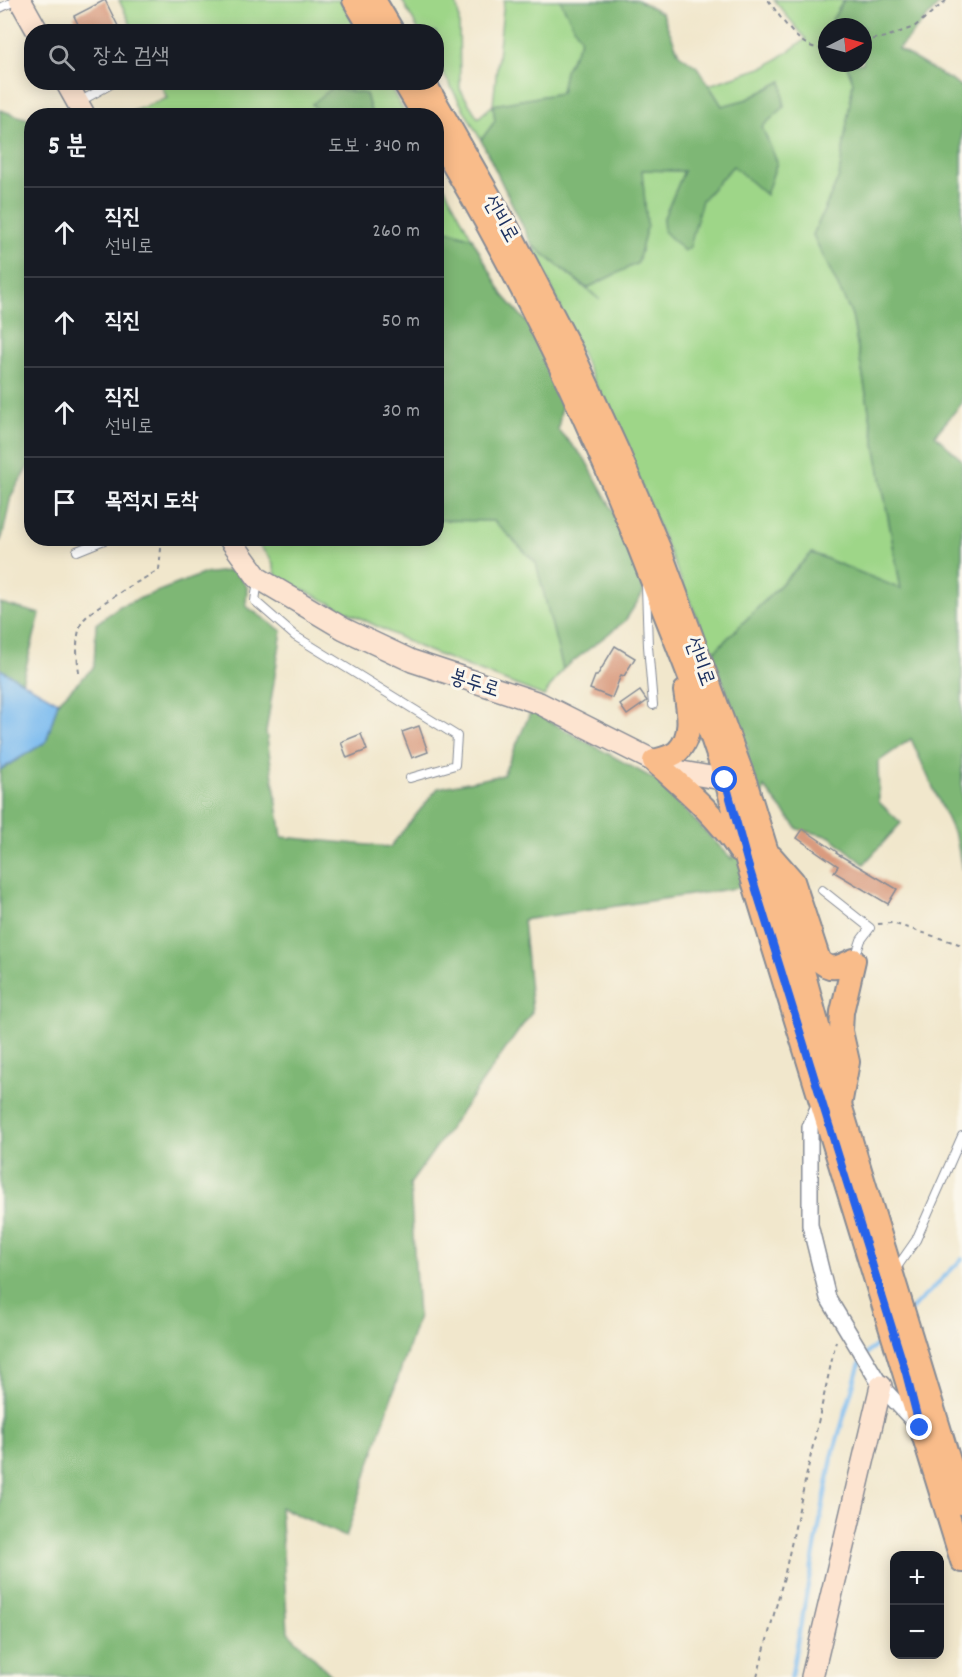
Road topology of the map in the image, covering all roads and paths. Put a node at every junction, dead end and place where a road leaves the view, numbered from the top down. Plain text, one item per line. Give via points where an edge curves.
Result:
1 (19, 0) edge
2 (354, 0) edge
3 (374, 0) edge
4 (768, 0) edge
5 (947, 0) edge
6 (0, 8) edge
7 (33, 24) edge
8 (368, 24) edge
9 (388, 24) edge
10 (872, 40) edge
11 (818, 48) edge
12 (70, 90) edge
13 (105, 90) edge
14 (409, 90) edge
15 (429, 90) edge
16 (80, 108) edge
17 (82, 108) edge
18 (419, 108) edge
19 (439, 108) edge
20 (444, 117) edge
21 (444, 150) edge
22 (89, 546) edge
23 (161, 546) edge
24 (235, 546) edge
25 (77, 551) dead end
26 (645, 561) junction
27 (258, 578) junction
28 (678, 648) junction
29 (79, 672) dead end
30 (653, 705) dead end
31 (654, 761) junction
32 (410, 778) dead end
33 (735, 782) junction
34 (767, 851) junction
35 (748, 864) junction
36 (822, 890) dead end
37 (870, 928) junction
38 (962, 945) edge
39 (854, 960) junction
40 (831, 1103) junction
41 (962, 1136) edge
42 (885, 1277) junction
43 (839, 1316) junction
44 (912, 1367) junction
45 (881, 1386) junction
46 (920, 1428) junction
47 (962, 1503) edge
48 (962, 1561) edge
49 (757, 1677) edge
50 (812, 1677) edge

1 - 6 lane
1 - 7 main road
2 - 8 main road
3 - 9 main road
4 - 11 path via 792,33
5 - 10 path via 914,27
12 - 16 main road
13 - 17 lane
14 - 18 main road
15 - 19 main road, 선비로
20 - 33 main road, 선비로 via 507,227 603,419 659,548
21 - 26 main road, 선비로 via 523,292 578,403
22 - 25 lane
23 - 29 path via 159,570 119,592 81,622 76,648
24 - 27 main road, 봉두로
26 - 28 main road, 선비로
26 - 30 lane
27 - 31 main road, 봉두로 via 344,629 412,661 539,703
27 - 32 lane via 255,601 295,636 457,736 455,765
28 - 31 main road via 689,727 676,753
28 - 33 main road, 선비로
31 - 33 main road, 봉두로 via 682,772
31 - 35 main road via 708,810
33 - 34 main road, 선비로
33 - 35 main road, 선비로
34 - 39 main road via 793,880 819,960 836,969
34 - 40 main road, 선비로 via 797,949
35 - 40 main road, 선비로
36 - 37 lane
37 - 38 path via 892,923
37 - 39 lane
39 - 40 main road via 842,1012 841,1031 848,1062
40 - 42 main road, 선비로
40 - 43 street via 810,1127 810,1225 828,1298
41 - 42 lane via 916,1240
42 - 44 main road, 선비로
43 - 45 street
43 - 49 path via 784,1576
44 - 46 main road
44 - 47 main road
45 - 46 street
45 - 50 main road
46 - 48 main road

